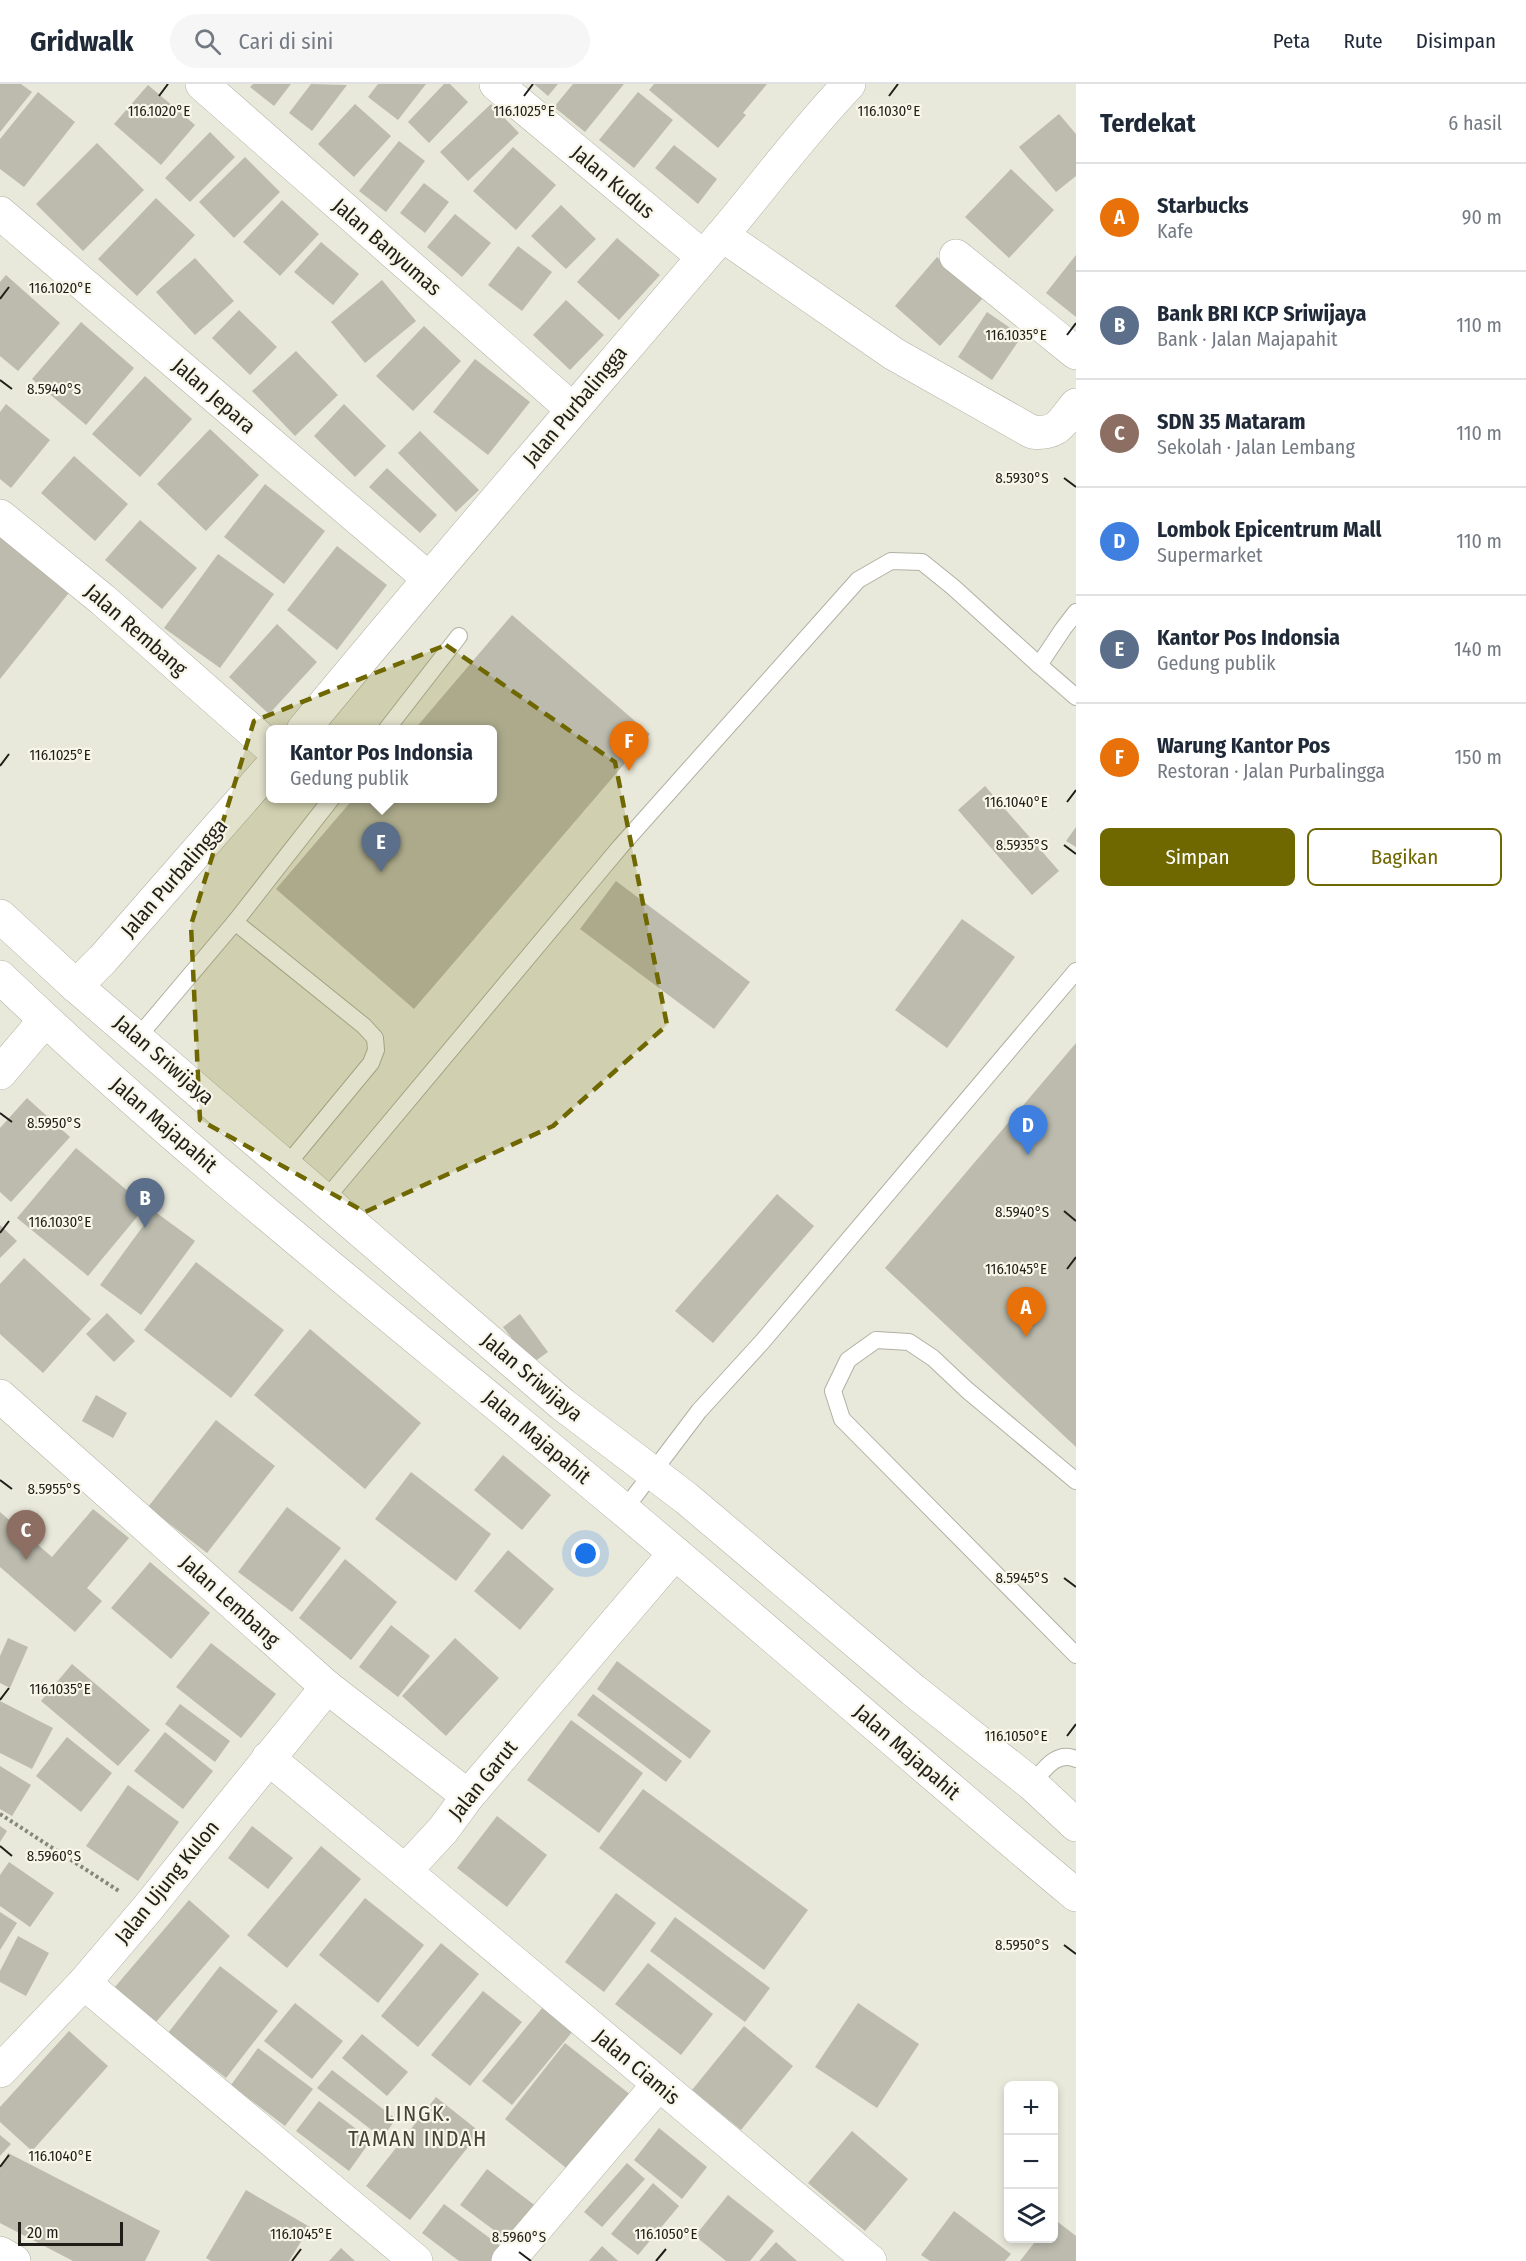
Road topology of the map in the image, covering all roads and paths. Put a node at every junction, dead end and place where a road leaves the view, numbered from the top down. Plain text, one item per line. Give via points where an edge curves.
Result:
1 (202, 84) edge
2 (496, 84) edge
3 (849, 84) edge
4 (0, 213) edge
5 (712, 246) junction
6 (957, 255) dead end
7 (1076, 353) edge
8 (1076, 405) edge
9 (572, 409) junction
10 (0, 516) edge
11 (428, 578) junction
12 (1076, 612) edge
13 (459, 636) dead end
14 (1040, 665) junction
15 (1076, 697) edge
16 (306, 725) edge
17 (389, 725) edge
18 (266, 743) edge
19 (266, 773) edge
20 (328, 803) edge
21 (0, 916) edge
22 (236, 922) junction
23 (27, 940) junction
24 (1076, 971) edge
25 (0, 976) edge
26 (76, 986) junction
27 (45, 1020) junction
28 (138, 1037) junction
29 (0, 1073) edge
30 (286, 1166) junction
31 (324, 1201) junction
32 (0, 1396) edge
33 (609, 1440) junction
34 (651, 1472) junction
35 (584, 1476) junction
36 (1076, 1481) edge
37 (624, 1510) junction
38 (675, 1553) junction
39 (1076, 1655) edge
40 (327, 1687) junction
41 (268, 1758) junction
42 (1076, 1759) edge
43 (1032, 1784) junction
44 (468, 1796) junction
45 (0, 1814) edge
46 (1076, 1825) edge
47 (405, 1870) junction
48 (1076, 1894) edge
49 (147, 1910) junction
50 (84, 1983) junction
51 (0, 2071) edge
52 (658, 2085) junction
53 (0, 2253) edge
54 (14, 2261) edge
55 (416, 2261) edge
56 (508, 2261) edge
57 (870, 2261) edge

1 - 9 street, Jalan Banyumas
2 - 5 street, Jalan Kudus
3 - 5 street, Jalan Purbalingga
4 - 11 street, Jalan Jepara
5 - 8 street, Jalan Kudus via 1032,432 1056,430
5 - 9 street, Jalan Purbalingga
6 - 7 street
9 - 11 street, Jalan Purbalingga
10 - 18 street, Jalan Rembang via 104,600
11 - 16 street, Jalan Purbalingga
12 - 14 lane
13 - 17 lane
14 - 15 lane
14 - 31 lane via 922,562 891,561 858,580 620,847
19 - 26 street, Jalan Purbalingga
20 - 22 lane
21 - 23 street, Jalan Sriwijaya
22 - 28 lane
22 - 30 lane via 375,1038 371,1063
23 - 25 street
23 - 26 street, Jalan Sriwijaya
24 - 34 lane
25 - 27 street, Jalan Majapahit
26 - 28 street, Jalan Sriwijaya
27 - 29 street
27 - 35 street, Jalan Majapahit via 260,1209
28 - 30 street, Jalan Sriwijaya
30 - 31 street, Jalan Sriwijaya
31 - 33 street, Jalan Sriwijaya
32 - 40 street, Jalan Lembang
33 - 34 street, Jalan Sriwijaya
33 - 35 street
34 - 37 lane
34 - 43 street, Jalan Sriwijaya
35 - 37 street, Jalan Majapahit
36 - 39 lane via 933,1358 909,1342 876,1340 848,1360 833,1391 842,1419 849,1427
37 - 38 street, Jalan Majapahit
38 - 44 street, Jalan Garut
38 - 48 street, Jalan Majapahit
40 - 41 street, Jalan Ujung Kulon
40 - 44 street, Jalan Lembang
41 - 47 street
41 - 49 street, Jalan Ujung Kulon
42 - 43 lane via 1052,1760
43 - 46 street, Jalan Sriwijaya
44 - 47 street, Jalan Garut via 443,1830
45 - 49 path
47 - 52 street, Jalan Ciamis
49 - 50 street, Jalan Ujung Kulon
50 - 51 street, Jalan Ujung Kulon
50 - 55 street
52 - 56 street
52 - 57 street, Jalan Ciamis
53 - 54 street

